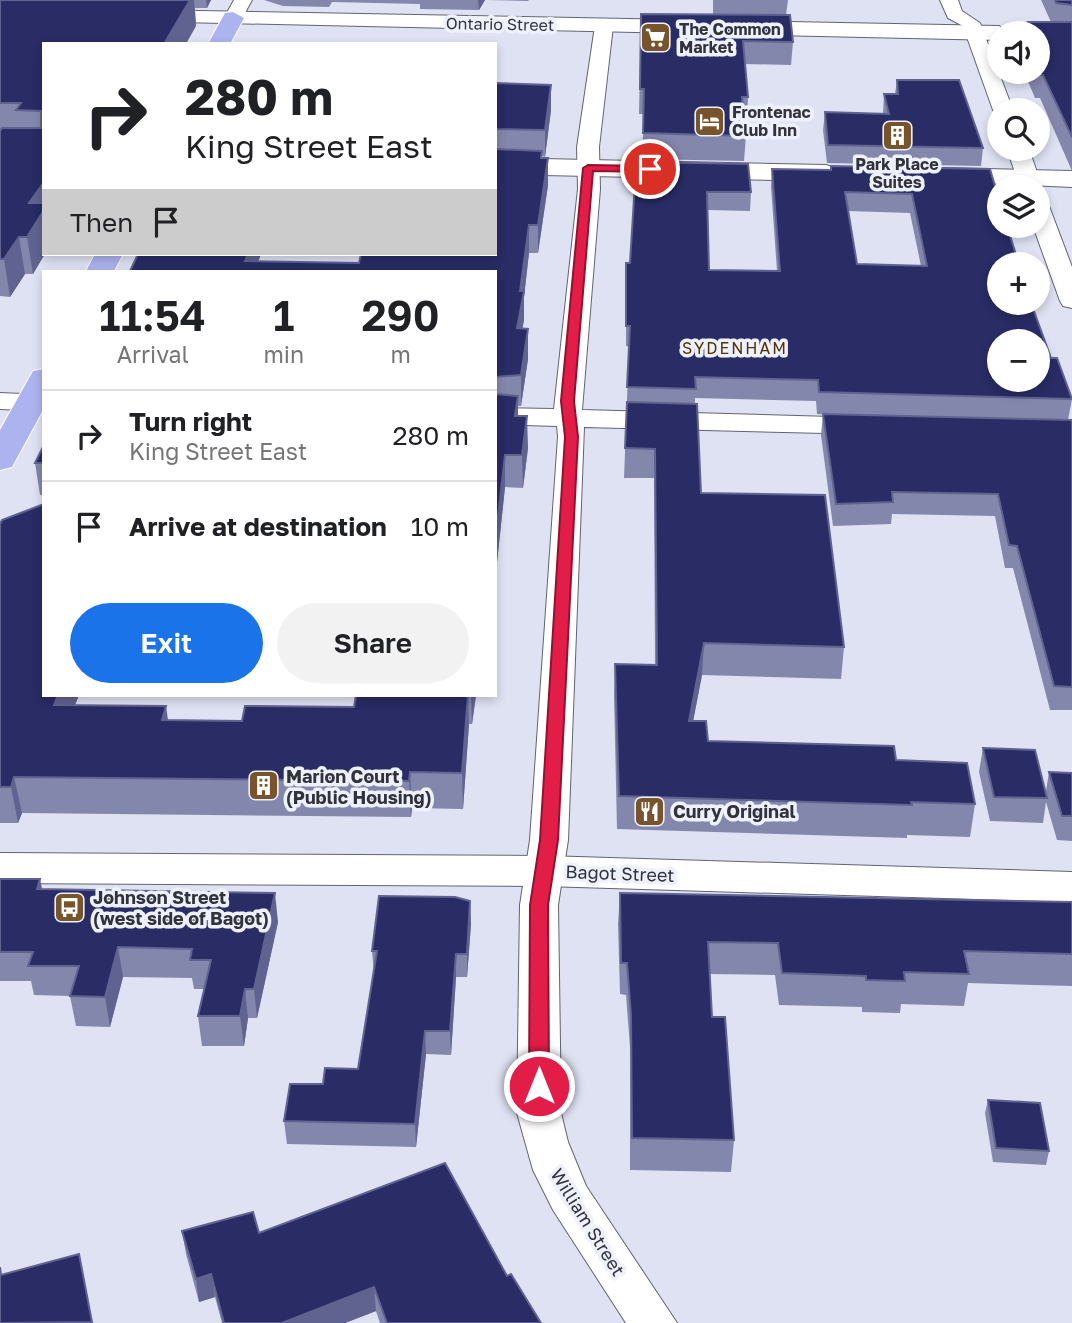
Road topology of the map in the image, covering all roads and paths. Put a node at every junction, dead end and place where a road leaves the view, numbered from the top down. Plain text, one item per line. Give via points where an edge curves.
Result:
1 (949, 0) edge
2 (974, 0) edge
3 (238, 9) edge
4 (122, 15) edge
5 (604, 26) junction
6 (973, 28) junction
7 (987, 31) edge
8 (220, 42) edge
9 (999, 98) edge
10 (497, 166) edge
11 (588, 168) junction
12 (857, 174) edge
13 (912, 176) edge
14 (1072, 179) edge
15 (987, 180) edge
16 (1050, 181) edge
17 (1049, 238) edge
18 (1072, 301) edge
19 (30, 396) edge
20 (497, 416) edge
21 (569, 418) junction
22 (892, 426) edge
23 (0, 460) edge
24 (0, 868) edge
25 (545, 871) junction
26 (1072, 887) edge
27 (653, 1323) edge

1 - 6 street via 954,14
2 - 6 street via 979,12
3 - 4 main road, Ontario Street
3 - 5 main road, Ontario Street
3 - 8 main road
5 - 6 main road, Ontario Street
5 - 11 street, William Street
6 - 7 main road, Ontario Street
6 - 9 street
10 - 11 main road
11 - 12 main road
11 - 21 street, William Street
13 - 15 main road
14 - 16 main road
17 - 18 street
19 - 23 main road
20 - 21 street
21 - 22 street
21 - 25 street, William Street via 572,437
24 - 25 main road, Bagot Street
25 - 26 main road, Bagot Street
25 - 27 street, William Street via 539,905 539,1113 543,1141 559,1181

